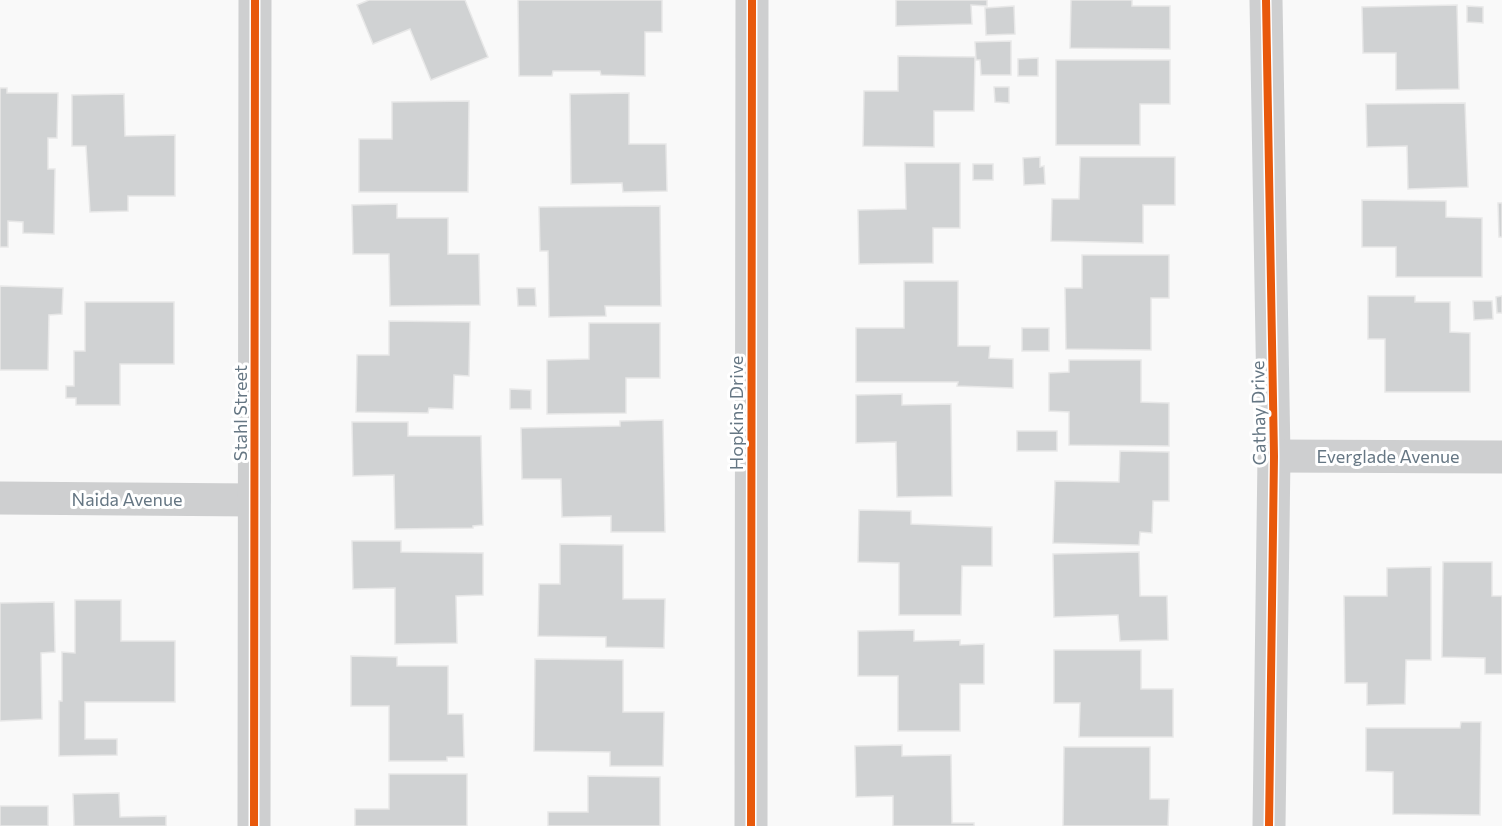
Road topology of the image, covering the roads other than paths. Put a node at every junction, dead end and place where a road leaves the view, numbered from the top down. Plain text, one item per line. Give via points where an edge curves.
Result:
1 (255, 0) edge
2 (752, 0) edge
3 (1266, 0) edge
4 (1274, 456) junction
5 (1502, 457) edge
6 (0, 498) edge
7 (254, 500) junction
8 (254, 826) edge
9 (751, 826) edge
10 (1269, 826) edge

1 - 7 street, Stahl Street
2 - 9 street, Hopkins Drive
3 - 4 street, Cathay Drive
4 - 5 street, Everglade Avenue
4 - 10 street, Cathay Drive
6 - 7 street, Naida Avenue
7 - 8 street, Stahl Street

